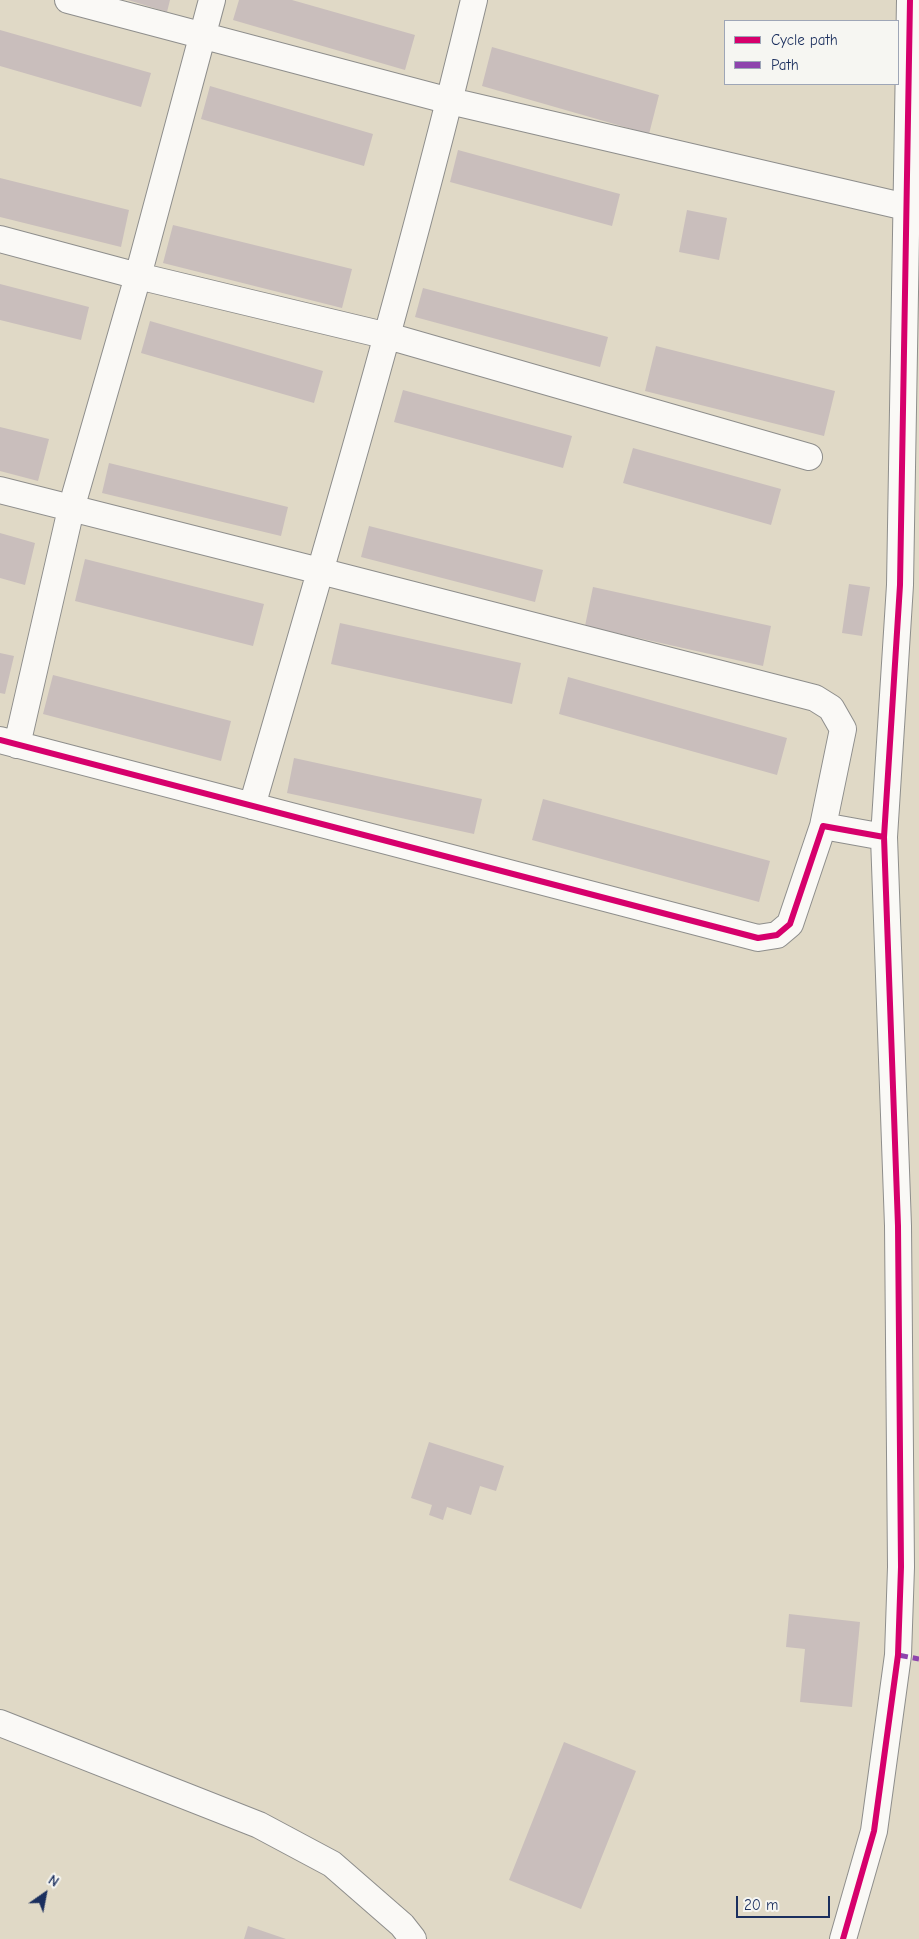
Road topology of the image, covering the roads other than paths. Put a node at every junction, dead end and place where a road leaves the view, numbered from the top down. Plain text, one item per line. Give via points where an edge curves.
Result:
1 (68, 0) edge
2 (212, 0) edge
3 (474, 0) edge
4 (910, 0) edge
5 (203, 36) junction
6 (450, 101) junction
7 (906, 207) junction
8 (0, 239) edge
9 (138, 276) junction
10 (388, 336) junction
11 (809, 457) dead end
12 (0, 490) edge
13 (71, 509) junction
14 (320, 571) junction
15 (909, 588) edge
16 (8, 742) edge
17 (252, 806) junction
18 (823, 826) junction
19 (884, 837) junction
20 (0, 1723) edge
21 (412, 1939) edge
22 (843, 1939) edge

1 - 5 street
2 - 5 street
3 - 6 street
4 - 7 street
5 - 6 street
5 - 9 street
6 - 7 street
6 - 10 street
7 - 15 street
8 - 9 street
9 - 10 street
9 - 13 street
10 - 11 street
10 - 14 street
12 - 13 street
13 - 14 street
13 - 16 street
14 - 17 street
14 - 18 street via 815,698 831,708 844,729
15 - 19 street
16 - 17 street
17 - 18 street via 758,938 777,935 790,924
18 - 19 street
19 - 22 street via 898,1226 901,1567 898,1655 874,1832
20 - 21 street via 258,1825 291,1842 332,1864 402,1925

